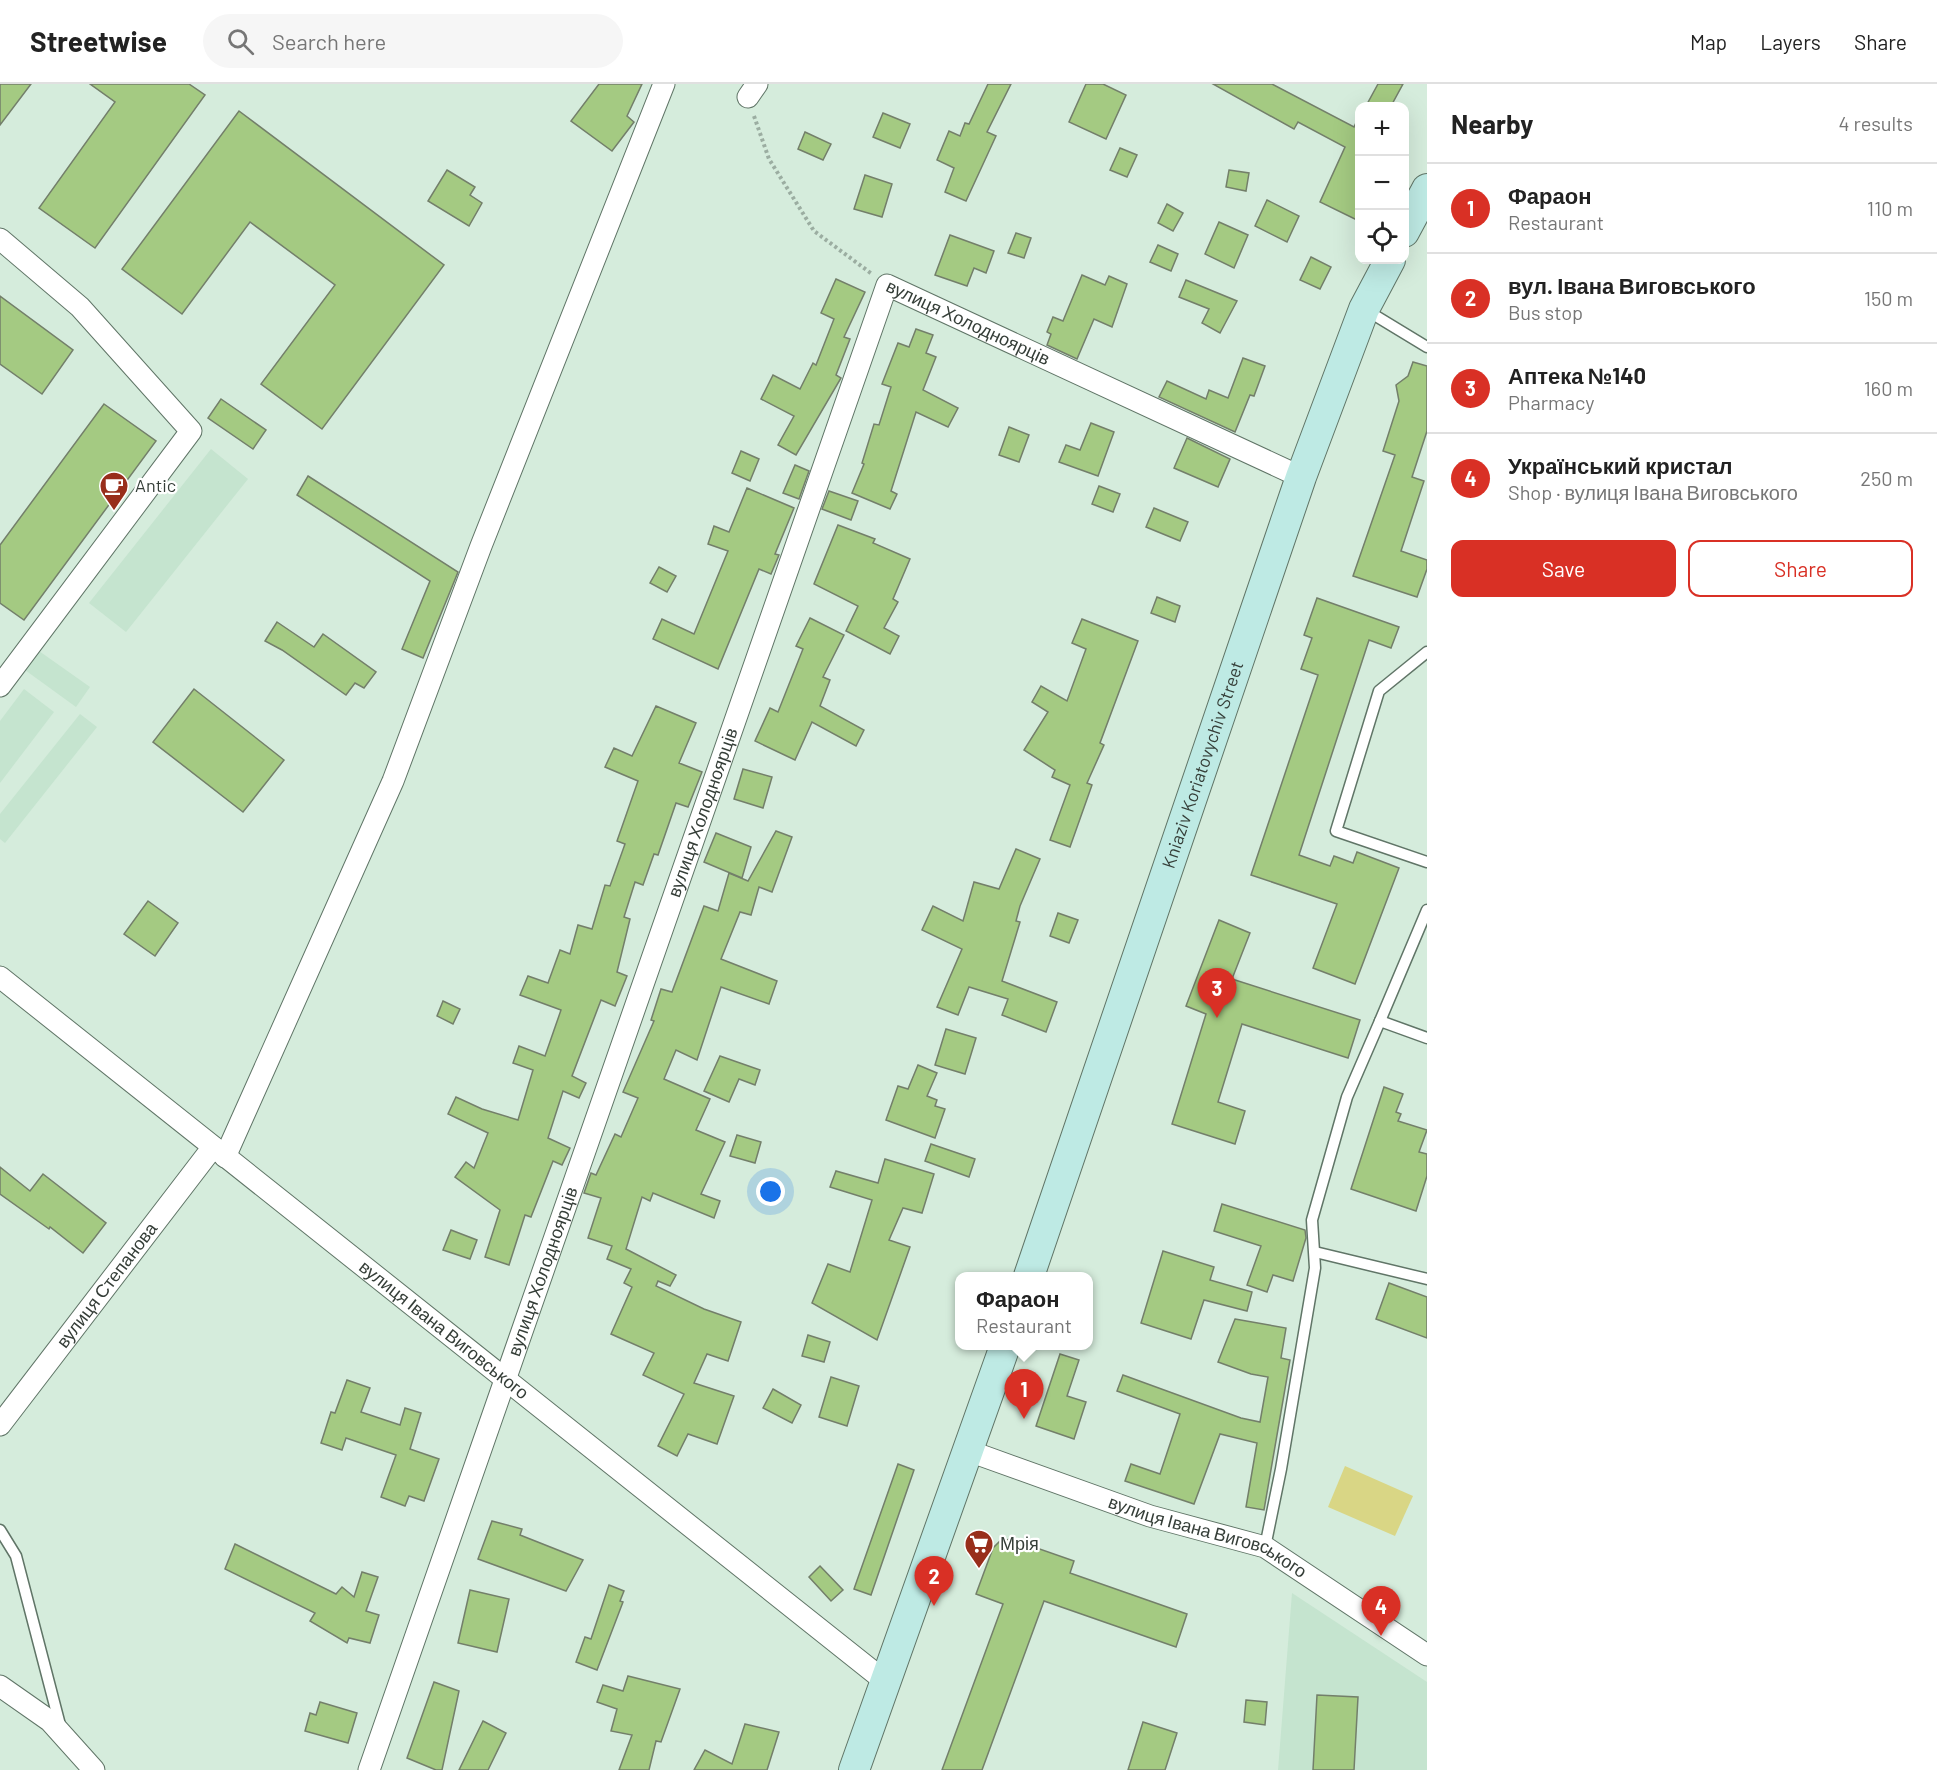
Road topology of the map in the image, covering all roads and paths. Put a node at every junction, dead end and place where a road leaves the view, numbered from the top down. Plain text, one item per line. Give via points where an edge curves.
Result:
1 (664, 84) edge
2 (752, 90) edge
3 (1427, 189) edge
4 (1409, 223) edge
5 (0, 239) edge
6 (1388, 264) edge
7 (886, 285) junction
8 (1364, 309) junction
9 (1427, 347) edge
10 (1301, 477) junction
11 (1427, 652) edge
12 (0, 686) edge
13 (1427, 862) edge
14 (1427, 910) edge
15 (0, 977) edge
16 (1380, 1022) junction
17 (1427, 1038) edge
18 (219, 1152) junction
19 (1315, 1252) junction
20 (1030, 1272) edge
21 (1427, 1280) edge
22 (1004, 1350) edge
23 (505, 1380) junction
24 (0, 1425) edge
25 (969, 1451) junction
26 (0, 1530) edge
27 (1265, 1547) junction
28 (1427, 1655) edge
29 (886, 1682) junction
30 (0, 1686) edge
31 (63, 1734) junction
32 (94, 1770) edge
33 (369, 1770) edge
34 (854, 1770) edge

1 - 18 street, вулиця Степанова via 481,546 393,781
2 - 7 path via 769,159 814,231
3 - 4 main road
5 - 12 street via 80,307 191,431
6 - 8 main road, Kniaziv Koriatovychiv Street
7 - 10 street, вулиця Холодноярців
7 - 23 street, вулиця Холодноярців
8 - 9 lane
8 - 10 main road, Kniaziv Koriatovychiv Street
10 - 20 main road, Kniaziv Koriatovychiv Street
11 - 13 lane via 1379,691 1335,831
14 - 16 lane
15 - 18 street, вулиця Івана Виговського
16 - 17 lane
16 - 19 lane via 1347,1097 1323,1178 1312,1220
18 - 23 street, вулиця Івана Виговського
18 - 24 street, вулиця Степанова
19 - 21 lane
19 - 27 lane
22 - 25 main road
23 - 29 street, вулиця Івана Виговського
23 - 33 street, вулиця Холодноярців
25 - 27 street, вулиця Івана Виговського via 1150,1516
25 - 29 main road
26 - 31 lane via 16,1556
27 - 28 street, вулиця Івана Виговського
29 - 34 main road
30 - 31 street
31 - 32 street

